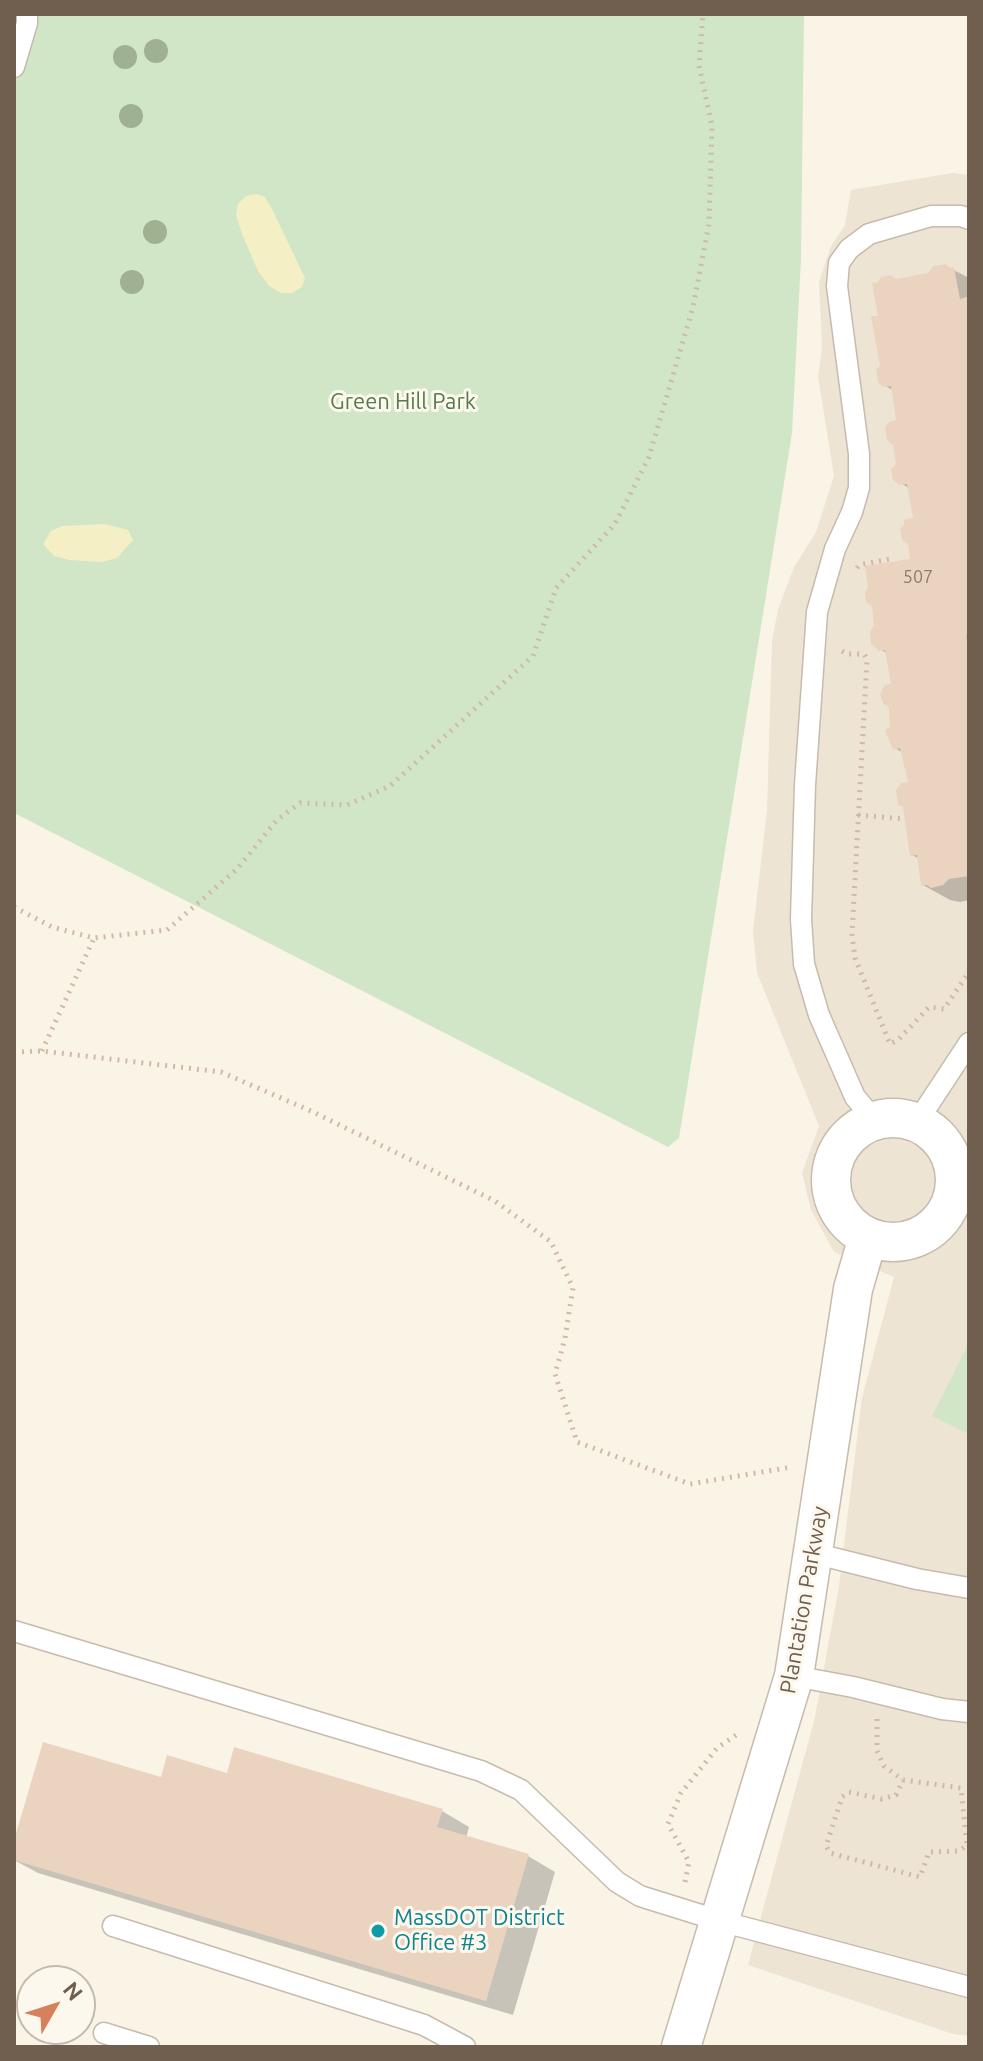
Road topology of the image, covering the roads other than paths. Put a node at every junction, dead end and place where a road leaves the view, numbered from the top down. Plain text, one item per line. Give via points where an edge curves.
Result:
1 (27, 14) edge
2 (14, 67) edge
3 (969, 219) edge
4 (969, 1043) edge
5 (875, 1121) junction
6 (917, 1122) junction
7 (868, 1237) junction
8 (813, 1553) junction
9 (969, 1588) edge
10 (14, 1631) edge
11 (794, 1676) junction
12 (969, 1712) edge
13 (720, 1921) junction
14 (113, 1926) dead end
15 (969, 1987) edge
16 (104, 2033) dead end
17 (149, 2047) edge
18 (465, 2047) edge
19 (681, 2047) edge

1 - 2 lane
3 - 5 lane via 931,216 869,234 839,263 837,286 859,488 817,612 801,919 804,964 819,1015 855,1097
4 - 6 lane
5 - 6 street
5 - 7 street via 841,1145 832,1165 837,1207
6 - 7 street via 947,1148 954,1166 951,1205 925,1234 887,1242
7 - 8 street, Plantation Parkway via 853,1289
8 - 9 lane
8 - 11 street, Plantation Parkway
10 - 13 lane via 481,1771 521,1790 617,1882 640,1896
11 - 12 lane
11 - 13 street, Plantation Parkway
13 - 15 lane
13 - 19 street, Plantation Parkway
14 - 18 lane via 424,2025
16 - 17 lane

